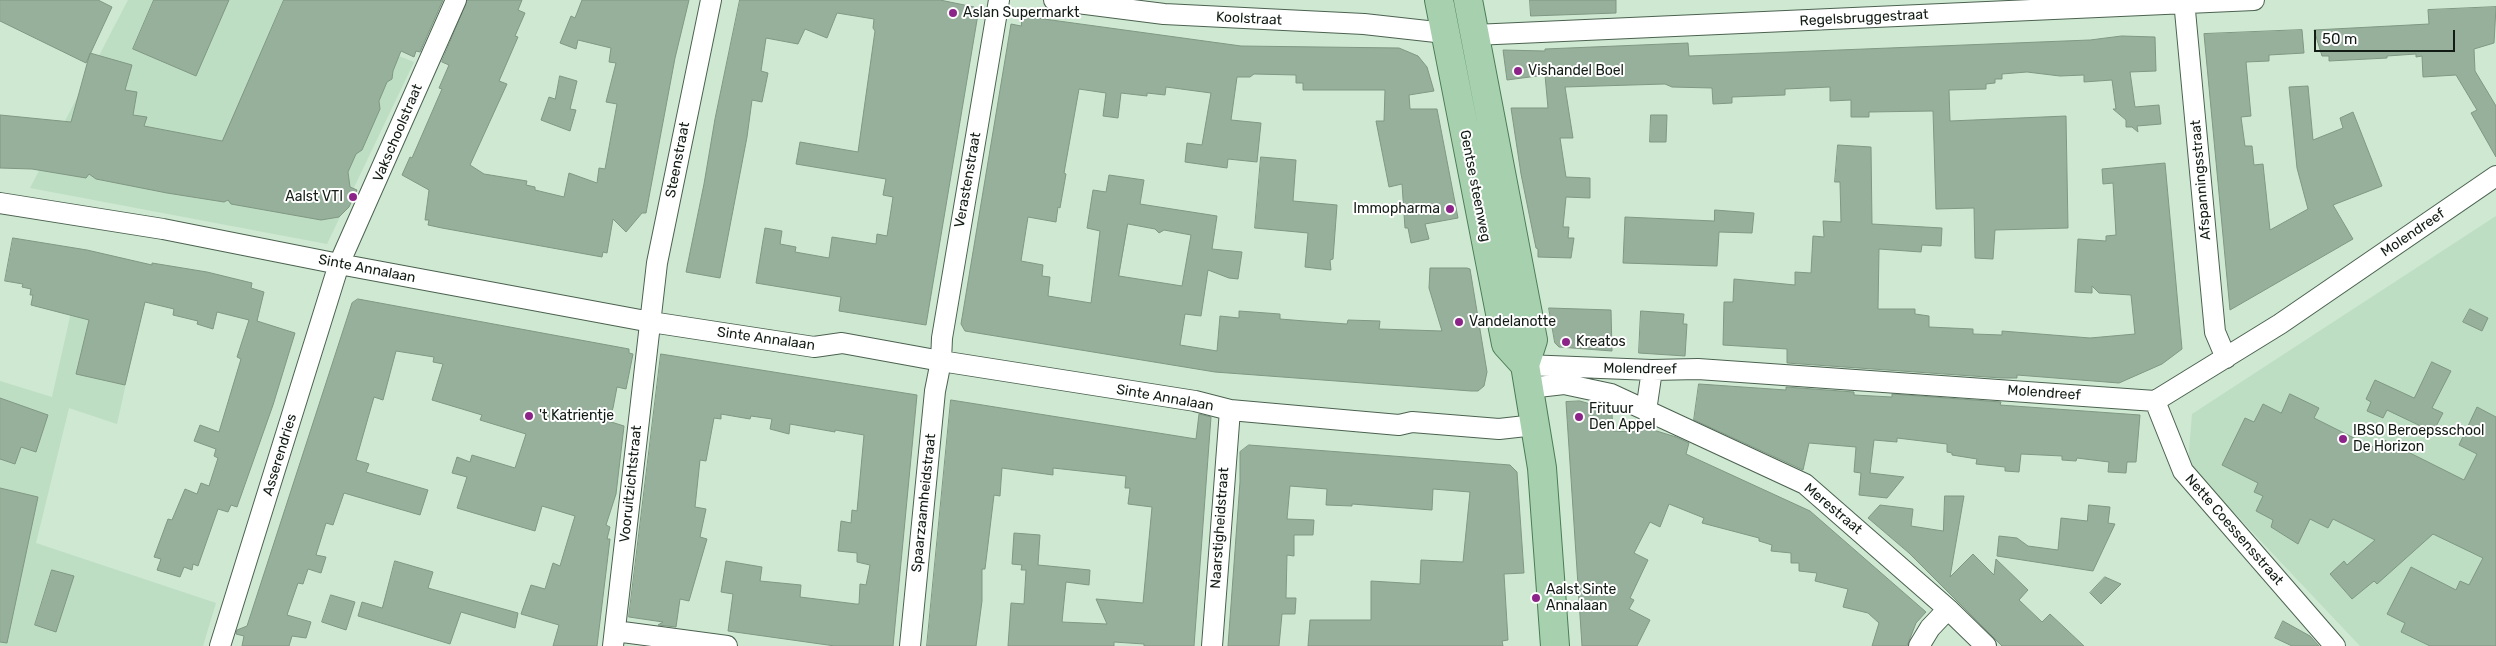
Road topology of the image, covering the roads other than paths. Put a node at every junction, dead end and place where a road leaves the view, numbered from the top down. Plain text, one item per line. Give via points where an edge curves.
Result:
1 (456, 0) edge
2 (711, 0) edge
3 (999, 0) edge
4 (1054, 0) edge
5 (1439, 0) edge
6 (1468, 0) edge
7 (2254, 0) edge
8 (2184, 2) edge
9 (1445, 33) junction
10 (1474, 35) junction
11 (2496, 176) edge
12 (0, 203) edge
13 (338, 264) junction
14 (651, 322) junction
15 (2226, 358) junction
16 (941, 361) junction
17 (1652, 370) junction
18 (1527, 376) junction
19 (2155, 401) junction
20 (1230, 410) junction
21 (1646, 411) junction
22 (1535, 425) junction
23 (1948, 609) junction
24 (614, 638) edge
25 (220, 646) edge
26 (727, 646) edge
27 (910, 646) edge
28 (1212, 646) edge
29 (1555, 646) edge
30 (1920, 646) edge
31 (1986, 646) edge
32 (2336, 646) edge

1 - 13 street, Vakschoolstraat
2 - 14 street, Steenstraat via 657,263
3 - 16 street, Verastenstraat via 942,338
4 - 9 street, Koolstraat via 1164,14 1364,24
5 - 9 main road, Gentse steenweg
6 - 10 main road, Gentse steenweg
7 - 8 street, Regelsbruggestraat
8 - 10 street, Regelsbruggestraat
8 - 15 street, Afspanningsstraat via 2215,332
9 - 10 main road
9 - 18 main road, Gentse steenweg via 1506,344
10 - 18 main road, Gentse steenweg via 1533,340
11 - 15 street, Molendreef
12 - 13 street, Sinte Annalaan via 163,228
13 - 14 street, Sinte Annalaan
13 - 25 street, Asserendries
14 - 16 street, Sinte Annalaan via 814,347 842,343
14 - 24 street, Vooruitzichtstraat
15 - 19 street, Molendreef
16 - 20 street, Sinte Annalaan via 1195,401
16 - 27 street, Spaarzaamheidstraat via 935,391
17 - 18 street, Molendreef
17 - 19 street, Molendreef via 1698,369
17 - 21 street
18 - 21 street, Merestraat via 1611,394
18 - 22 main road, Gentse steenweg
19 - 32 street, Nette Coessensstraat via 2183,471
20 - 22 street, Sinte Annalaan via 1499,429
20 - 28 street, Naarstigheidstraat
21 - 23 street, Merestraat via 1805,484
22 - 29 main road, Gentse steenweg via 1542,468
23 - 30 street via 1930,628
23 - 31 street, Merestraat
24 - 26 street

